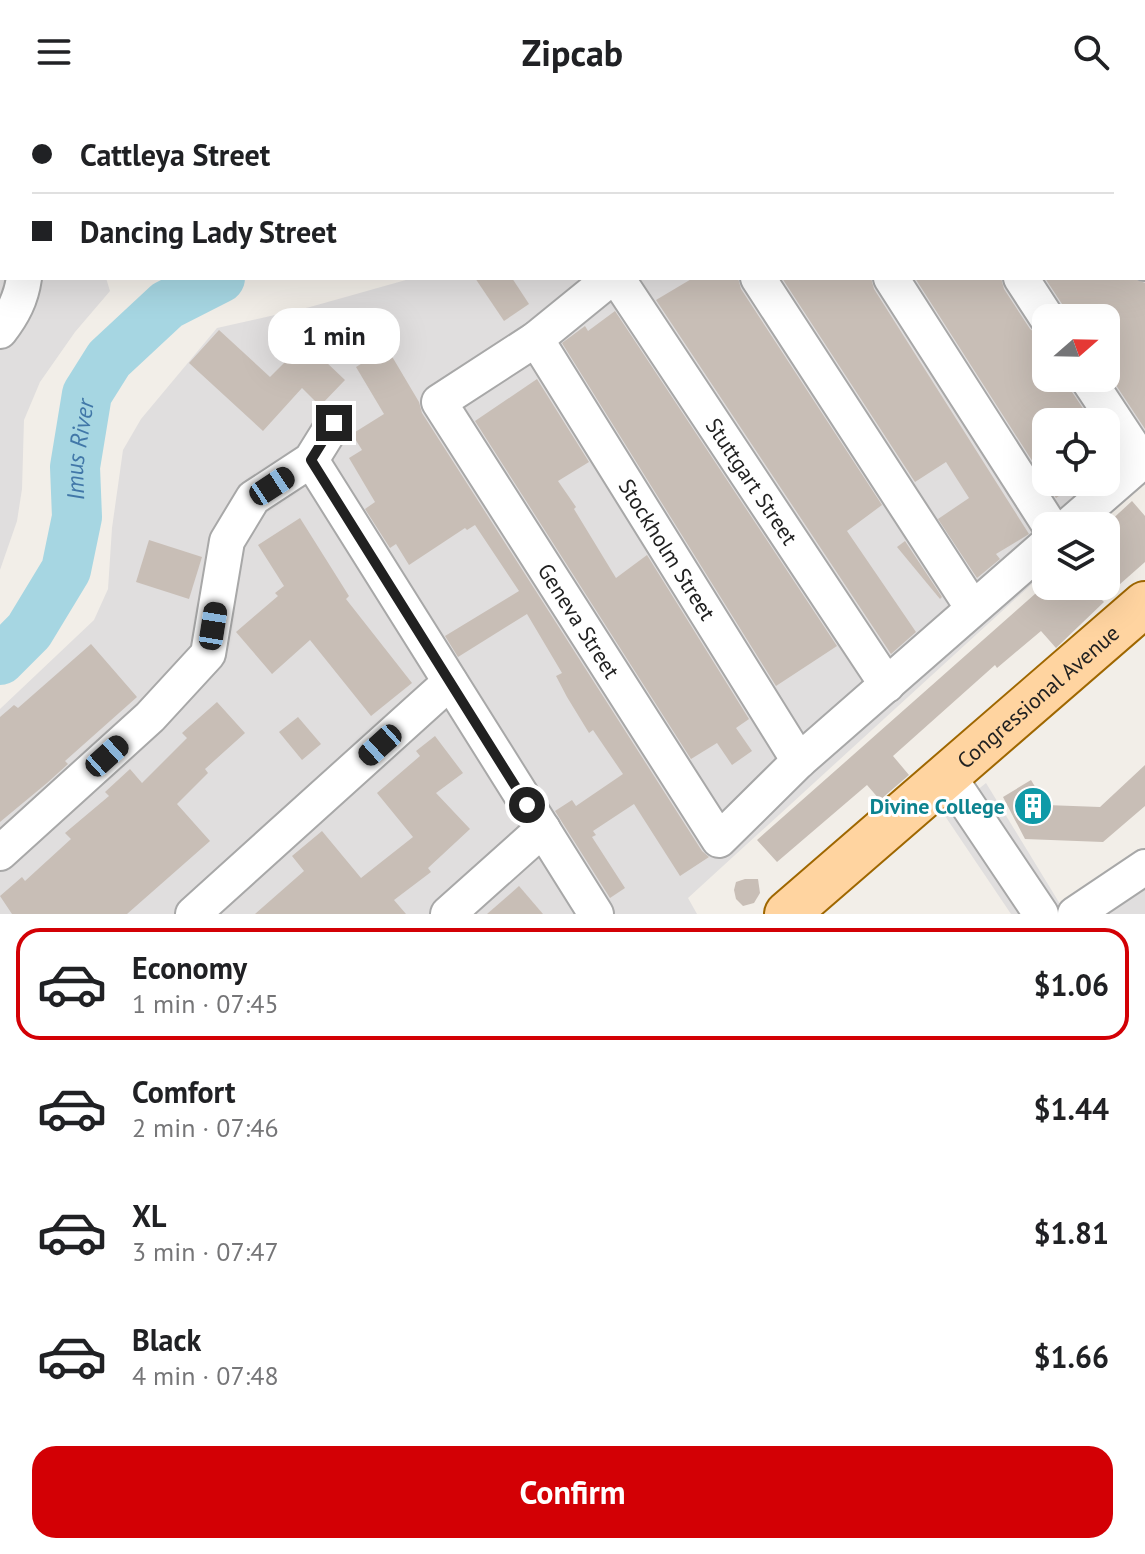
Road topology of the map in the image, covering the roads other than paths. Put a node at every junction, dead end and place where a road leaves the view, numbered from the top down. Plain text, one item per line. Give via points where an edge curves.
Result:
1 (24, 280) edge
2 (609, 280) edge
3 (618, 280) edge
4 (759, 280) edge
5 (892, 280) edge
6 (1022, 280) edge
7 (1038, 304) edge
8 (0, 331) edge
9 (536, 339) junction
10 (1097, 392) edge
11 (334, 423) dead end
12 (311, 460) junction
13 (1143, 460) edge
14 (1041, 512) edge
15 (1084, 512) edge
16 (1032, 557) edge
17 (1145, 604) edge
18 (972, 607) junction
19 (450, 682) junction
20 (887, 685) junction
21 (799, 761) junction
22 (941, 780) junction
23 (543, 829) junction
24 (0, 853) edge
25 (1145, 867) edge
26 (193, 914) edge
27 (448, 914) edge
28 (596, 914) edge
29 (787, 914) edge
30 (1019, 914) edge
31 (1041, 914) edge
32 (1075, 914) edge

1 - 8 street via 21,296
2 - 9 street
3 - 20 street, Stuttgart Street
4 - 18 street
5 - 14 street
6 - 7 street
9 - 21 street, Stockholm Street
9 - 21 street, Geneva Street via 439,402 719,840
10 - 13 street
11 - 12 street
12 - 19 street
12 - 24 street via 253,498 227,541 208,654 150,717
13 - 15 street
16 - 18 street
17 - 22 main road, Congressional Avenue
18 - 20 street
19 - 23 street
19 - 26 street
20 - 21 street
22 - 29 main road, Congressional Avenue
22 - 30 street
22 - 31 street
23 - 27 street
23 - 28 street
25 - 32 street

